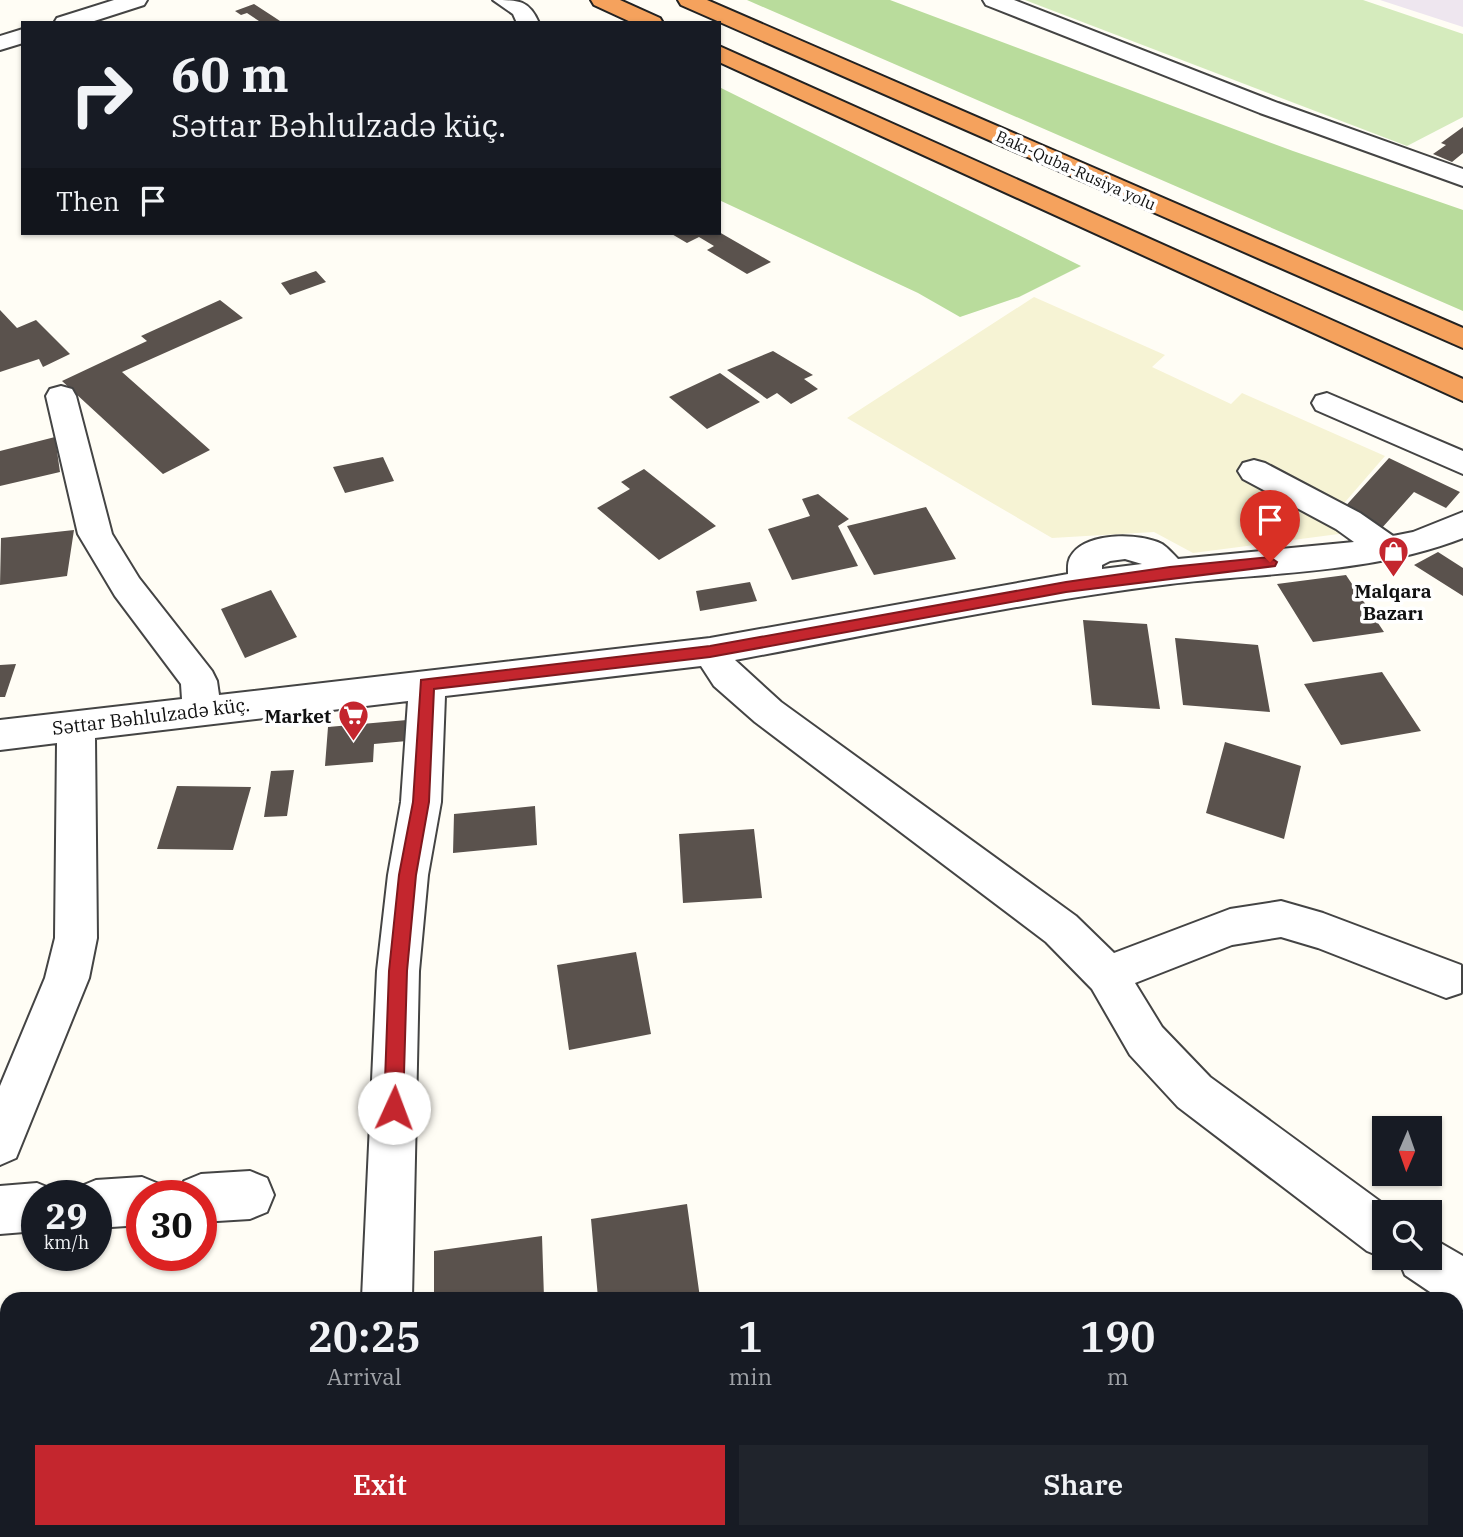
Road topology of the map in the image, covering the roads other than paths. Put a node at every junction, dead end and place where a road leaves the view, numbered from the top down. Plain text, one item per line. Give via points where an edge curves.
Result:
1 (136, 0) edge
2 (505, 0) edge
3 (602, 0) edge
4 (690, 0) edge
5 (993, 0) edge
6 (71, 21) edge
7 (527, 21) edge
8 (648, 21) edge
9 (21, 37) edge
10 (0, 43) edge
11 (721, 54) edge
12 (1463, 178) edge
13 (1463, 339) edge
14 (1463, 391) edge
15 (61, 396) dead end
16 (1327, 403) dead end
17 (1463, 463) edge
18 (1254, 471) dead end
19 (1460, 531) edge
20 (1388, 549) junction
21 (710, 651) junction
22 (427, 684) junction
23 (202, 709) junction
24 (76, 725) junction
25 (0, 735) edge
26 (1107, 975) junction
27 (1446, 979) dead end
28 (0, 1142) edge
29 (250, 1195) dead end
30 (217, 1197) edge
31 (21, 1209) edge
32 (0, 1210) edge
33 (1372, 1225) edge
34 (1440, 1270) edge
35 (1463, 1285) edge
36 (387, 1292) edge

1 - 6 street
2 - 7 street via 523,10
3 - 8 highway
4 - 13 highway, Bakı-Quba-Rusiya yolu
5 - 12 street
9 - 10 street
11 - 14 highway
15 - 23 street via 95,534 127,587 199,681
16 - 17 street
18 - 20 street via 1348,521
19 - 20 street, Səttar Bəhlulzadə küç.
20 - 21 street, Səttar Bəhlulzadə küç. via 1085,584
21 - 22 street, Səttar Bəhlulzadə küç.
21 - 26 street via 727,676 768,712 1061,929
22 - 23 street, Səttar Bəhlulzadə küç.
22 - 36 street via 421,802 398,971
23 - 24 street, Səttar Bəhlulzadə küç.
24 - 25 street, Səttar Bəhlulzadə küç.
24 - 28 street via 76,938 67,978
26 - 27 street via 1230,927 1281,919
26 - 33 street via 1146,1041 1194,1092
29 - 30 street
31 - 32 street
34 - 35 street

